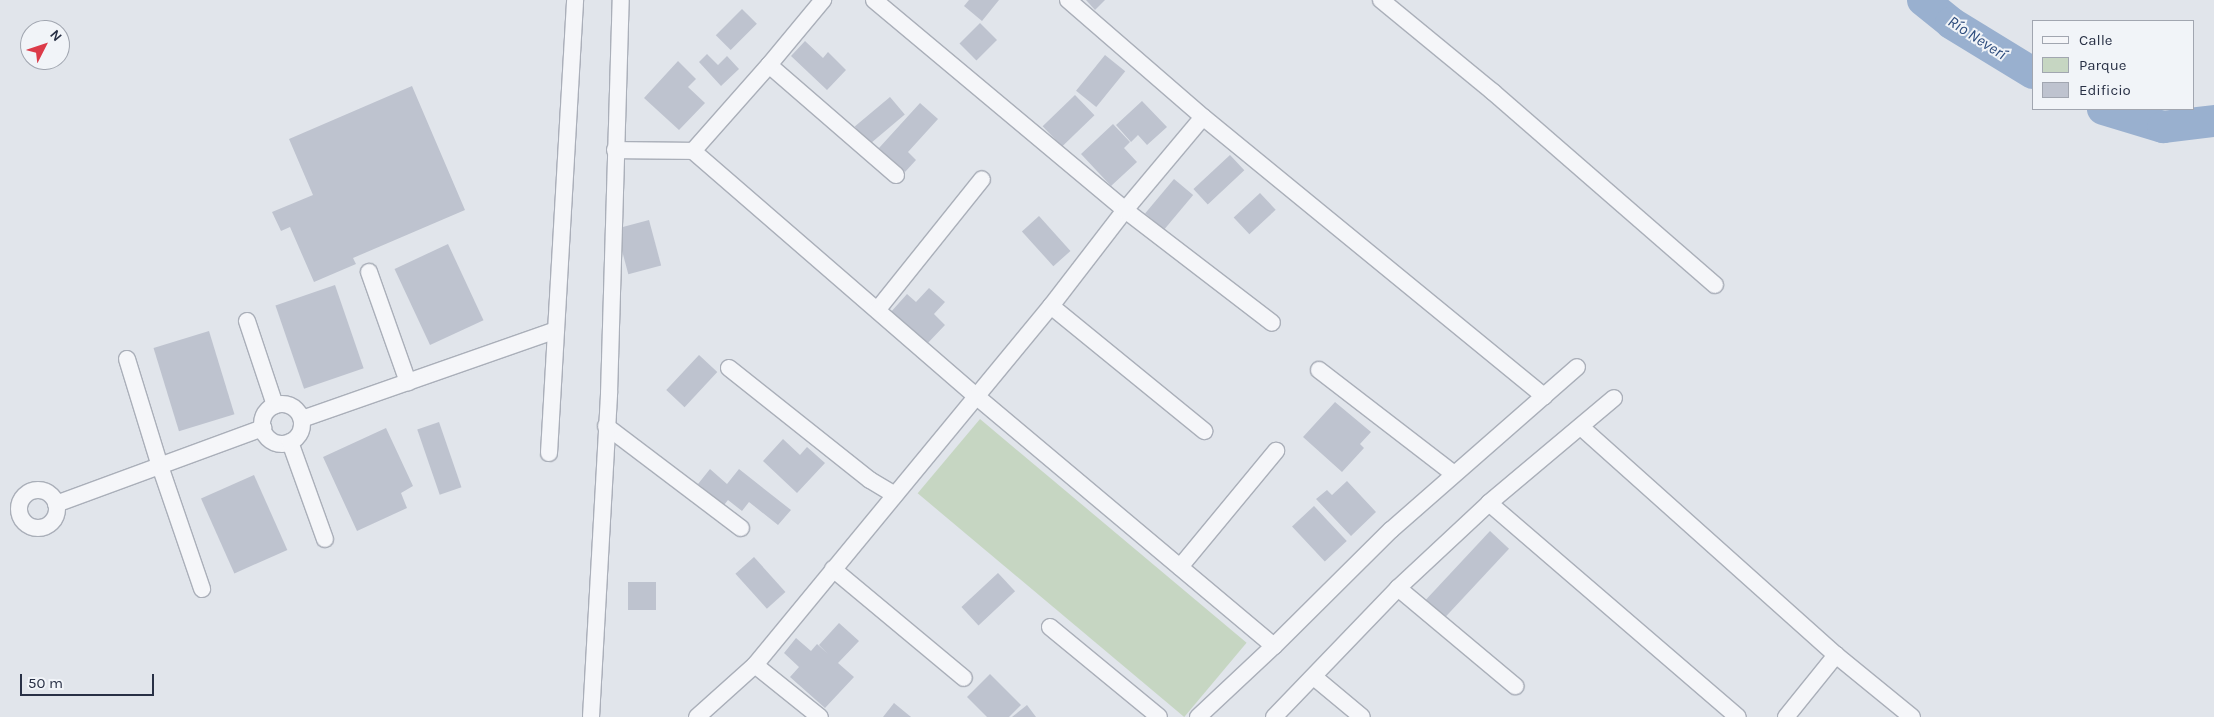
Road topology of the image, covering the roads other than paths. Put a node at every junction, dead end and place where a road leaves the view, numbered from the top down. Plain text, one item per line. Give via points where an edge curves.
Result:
1 (575, 0) edge
2 (621, 0) edge
3 (823, 0) edge
4 (874, 0) edge
5 (1068, 0) edge
6 (1381, 0) edge
7 (769, 65) junction
8 (1203, 117) junction
9 (615, 150) junction
10 (693, 151) junction
11 (896, 175) dead end
12 (982, 179) dead end
13 (1125, 210) junction
14 (369, 272) dead end
15 (1715, 285) dead end
16 (1051, 306) junction
17 (878, 309) junction
18 (246, 321) dead end
19 (1272, 323) dead end
20 (556, 330) junction
21 (127, 359) dead end
22 (1577, 367) dead end
23 (728, 368) dead end
24 (1319, 370) dead end
25 (408, 382) junction
26 (976, 396) junction
27 (1544, 396) junction
28 (1614, 398) dead end
29 (275, 406) junction
30 (302, 419) junction
31 (606, 426) junction
32 (1581, 427) junction
33 (263, 428) junction
34 (1204, 431) dead end
35 (290, 442) junction
36 (1276, 452) dead end
37 (549, 453) dead end
38 (160, 466) junction
39 (1454, 474) junction
40 (895, 495) junction
41 (1489, 503) junction
42 (56, 504) dead end
43 (741, 528) dead end
44 (325, 539) dead end
45 (1180, 567) junction
46 (833, 569) junction
47 (202, 588) dead end
48 (1398, 588) junction
49 (1050, 627) dead end
50 (1274, 646) junction
51 (1836, 655) junction
52 (755, 665) junction
53 (1314, 677) junction
54 (964, 678) dead end
55 (1515, 686) dead end
56 (591, 717) edge
57 (696, 717) edge
58 (820, 717) edge
59 (1159, 717) edge
60 (1198, 717) edge
61 (1274, 717) edge
62 (1362, 717) edge
63 (1738, 717) edge
64 (1786, 717) edge
65 (1912, 717) edge

1 - 20 street
2 - 9 street
3 - 7 street
4 - 13 street
5 - 8 street
6 - 15 street via 1493,92
7 - 10 street
7 - 11 street
8 - 13 street
8 - 27 street
9 - 10 street
9 - 31 street
10 - 17 street
12 - 17 street
13 - 16 street
13 - 19 street
14 - 25 street
16 - 26 street
16 - 34 street
17 - 26 street
18 - 29 street
20 - 25 street
20 - 37 street
21 - 38 street
22 - 27 street
23 - 40 street via 870,480
24 - 39 street
25 - 30 street
26 - 40 street
26 - 45 street
27 - 39 street
28 - 32 street
29 - 30 street via 289,405
29 - 33 street via 265,415
30 - 35 street via 300,434
31 - 43 street
31 - 56 street
32 - 41 street
32 - 51 street
33 - 35 street via 270,440 283,444
33 - 38 street
35 - 44 street
36 - 45 street
38 - 42 street
38 - 47 street
39 - 50 street via 1391,530
40 - 46 street
41 - 48 street
41 - 63 street
45 - 50 street
46 - 52 street
46 - 54 street
48 - 53 street
48 - 55 street
49 - 59 street
50 - 60 street
51 - 64 street
51 - 65 street
52 - 57 street
52 - 58 street
53 - 61 street
53 - 62 street

